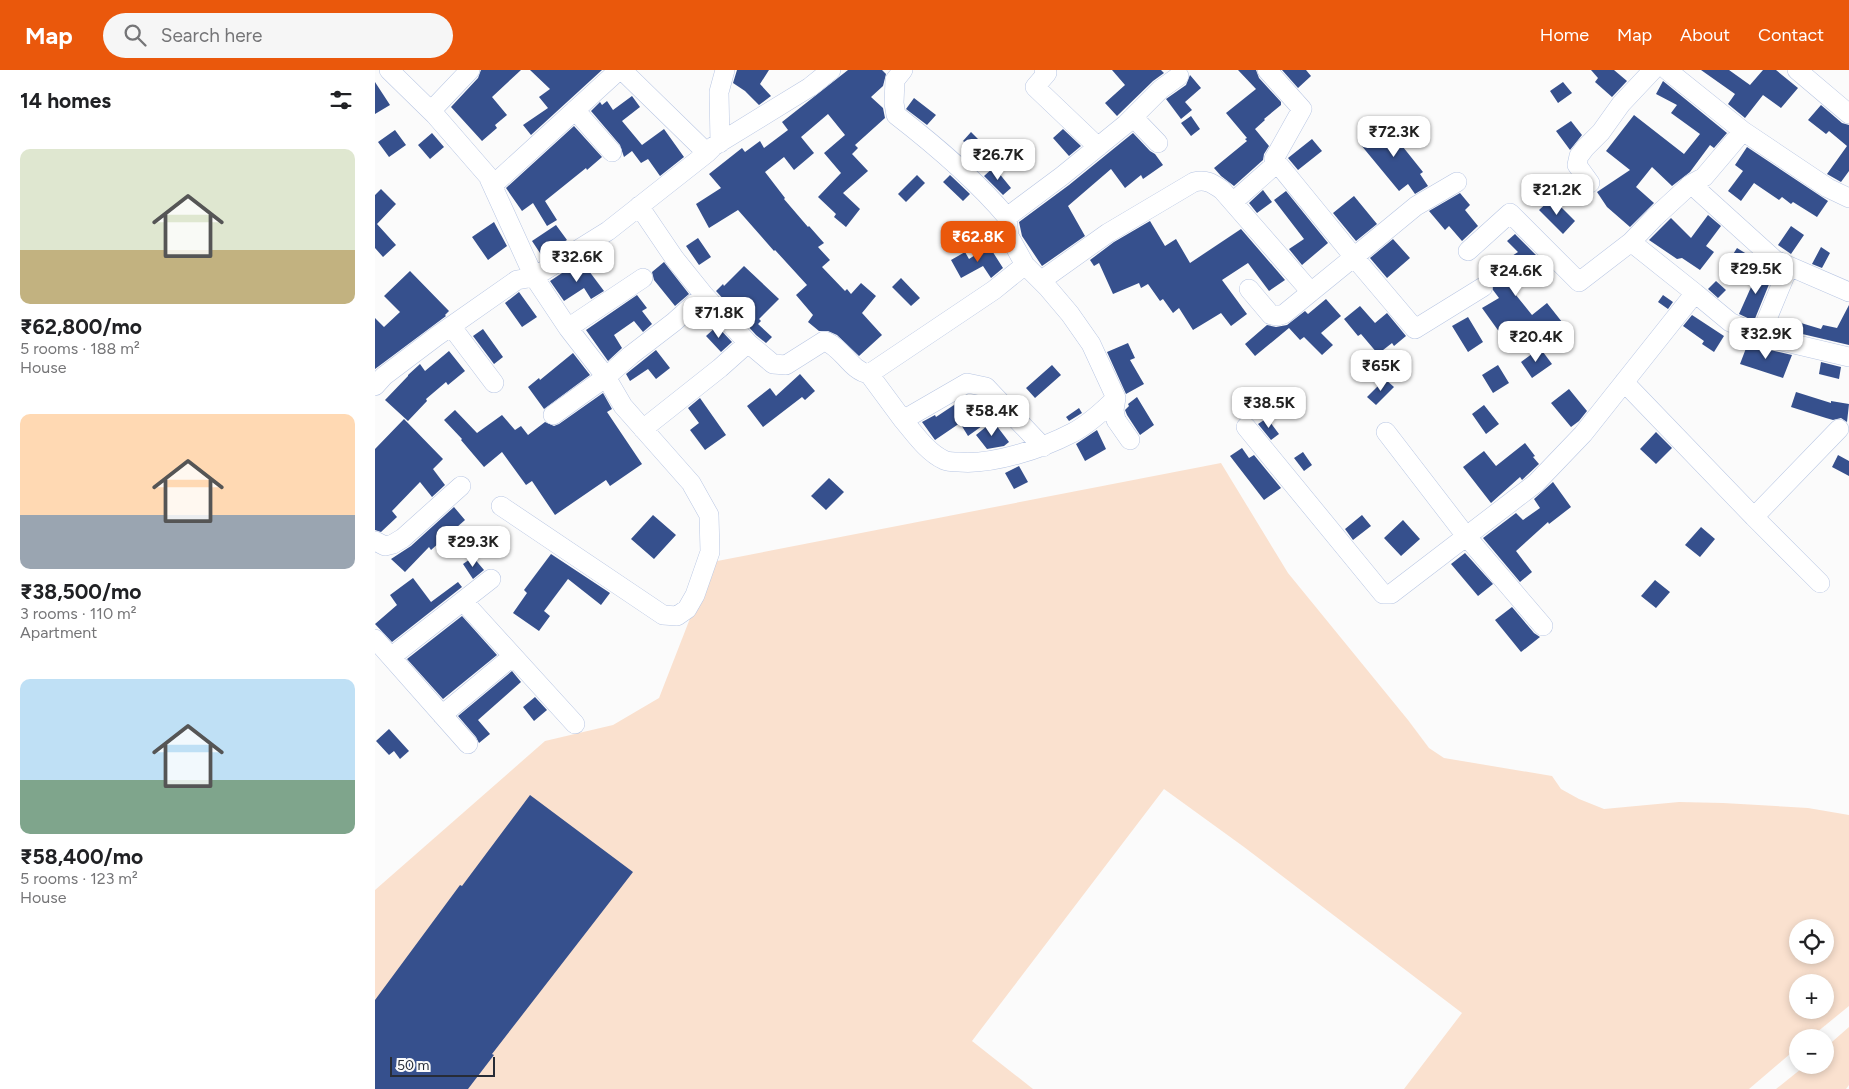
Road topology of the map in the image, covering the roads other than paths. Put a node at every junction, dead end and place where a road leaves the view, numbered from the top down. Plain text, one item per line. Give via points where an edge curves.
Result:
1 (389, 70) edge
2 (470, 70) edge
3 (621, 70) edge
4 (725, 70) edge
5 (831, 70) edge
6 (903, 70) edge
7 (1044, 70) edge
8 (1267, 70) edge
9 (1653, 70) edge
10 (1667, 70) edge
11 (1797, 70) edge
12 (1179, 72) edge
13 (575, 110) junction
14 (431, 111) junction
15 (1849, 114) edge
16 (1133, 117) junction
17 (1743, 131) junction
18 (1158, 143) dead end
19 (1098, 147) junction
20 (713, 148) junction
21 (612, 152) dead end
22 (1277, 162) junction
23 (1457, 182) dead end
24 (1590, 183) dead end
25 (1691, 184) junction
26 (493, 185) junction
27 (1849, 198) edge
28 (1233, 202) junction
29 (639, 206) junction
30 (1007, 217) junction
31 (1631, 242) junction
32 (1468, 251) dead end
33 (1354, 257) junction
34 (1025, 265) junction
35 (1789, 266) junction
36 (534, 277) junction
37 (643, 278) dead end
38 (1042, 280) junction
39 (1483, 287) dead end
40 (1249, 290) dead end
41 (1311, 292) junction
42 (1849, 292) edge
43 (1695, 293) junction
44 (704, 295) junction
45 (451, 326) junction
46 (568, 328) junction
47 (1760, 336) junction
48 (748, 343) junction
49 (1849, 357) edge
50 (869, 374) junction
51 (606, 377) junction
52 (1624, 382) junction
53 (494, 384) dead end
54 (375, 386) edge
55 (1116, 398) junction
56 (553, 416) dead end
57 (903, 420) junction
58 (1246, 427) dead end
59 (643, 429) junction
60 (1839, 429) dead end
61 (1386, 432) dead end
62 (1130, 440) dead end
63 (1043, 447) junction
64 (461, 486) dead end
65 (501, 506) dead end
66 (1754, 517) junction
67 (1466, 536) junction
68 (375, 541) edge
69 (491, 579) dead end
70 (1820, 583) dead end
71 (463, 601) junction
72 (1543, 626) dead end
73 (375, 638) edge
74 (513, 656) junction
75 (391, 657) junction
76 (442, 715) junction
77 (575, 724) dead end
78 (468, 744) dead end

1 - 14 street
2 - 14 street
3 - 13 street
3 - 20 street
4 - 20 street via 719,92
5 - 20 street via 810,87
6 - 30 street via 895,80 896,115 959,166
7 - 19 street via 1047,73 1035,87
8 - 22 street via 1302,109 1274,159
9 - 24 street via 1579,156 1577,165
10 - 17 street
11 - 15 street
12 - 16 street
13 - 21 street
13 - 26 street
14 - 26 street
16 - 18 street
16 - 19 street
17 - 25 street via 1704,177
17 - 27 street via 1828,188
19 - 30 street
20 - 29 street
22 - 28 street
22 - 33 street
23 - 33 street via 1416,206
25 - 31 street
25 - 35 street via 1775,260
26 - 36 street
28 - 38 street via 1208,181 1194,182 1108,233
28 - 41 street
29 - 36 street via 608,231
29 - 44 street
30 - 34 street via 1009,236
31 - 32 street via 1579,282 1510,213
31 - 43 street
33 - 39 street via 1415,329
33 - 41 street
34 - 38 street
34 - 50 street via 995,290
35 - 42 street
35 - 47 street
36 - 45 street via 517,280
36 - 46 street
37 - 46 street
38 - 55 street via 1091,344
40 - 41 street via 1271,315 1277,316
43 - 47 street via 1730,322
43 - 52 street
44 - 48 street
44 - 51 street
45 - 53 street
45 - 54 street
46 - 51 street
47 - 49 street
48 - 50 street via 773,364 785,365 824,341 831,343 861,373
48 - 59 street
50 - 57 street
51 - 56 street
51 - 59 street via 623,406
52 - 66 street
52 - 67 street via 1583,434 1535,483
55 - 62 street via 1116,420
55 - 63 street via 1099,416
57 - 63 street via 932,452 945,461 988,462
57 - 63 street via 967,383 975,384 986,387
58 - 67 street via 1383,594 1391,594
59 - 65 street via 691,483 709,515 709,552 695,595 687,609 677,616 663,615
60 - 66 street
61 - 67 street
64 - 68 street via 403,538 385,546
66 - 70 street
67 - 72 street
69 - 71 street
71 - 74 street
71 - 75 street
73 - 75 street
74 - 76 street
74 - 77 street
75 - 76 street
76 - 78 street

